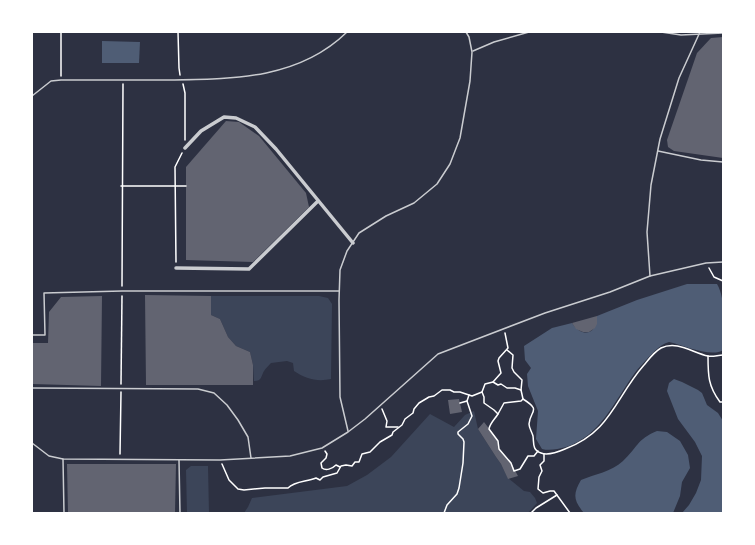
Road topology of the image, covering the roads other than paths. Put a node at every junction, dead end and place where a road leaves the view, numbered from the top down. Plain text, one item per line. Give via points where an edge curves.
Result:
1 (347, 32) edge
2 (466, 32) edge
3 (529, 32) edge
4 (661, 32) edge
5 (700, 33) edge
6 (723, 33) edge
7 (472, 52) junction
8 (32, 96) edge
9 (185, 148) dead end
10 (658, 151) junction
11 (723, 162) edge
12 (318, 201) junction
13 (353, 243) junction
14 (723, 262) edge
15 (176, 268) road end
16 (650, 276) junction
17 (339, 291) junction
18 (32, 335) edge
19 (32, 388) edge
20 (348, 432) junction
21 (32, 443) edge
22 (251, 458) junction
23 (63, 459) junction
24 (179, 460) junction
25 (64, 513) edge
26 (180, 513) edge

1 - 8 lane via 314,57 282,70 256,76 207,80 61,80 51,81
2 - 7 lane
3 - 7 lane via 494,42
4 - 5 lane via 681,35
5 - 6 lane
5 - 10 lane via 679,78
7 - 13 lane via 470,81 460,138 450,164 437,184 414,203 359,233
9 - 12 street via 201,131 224,117 236,118 255,127
10 - 11 lane
10 - 16 lane via 651,185 647,232
12 - 13 street
12 - 15 street via 249,269
13 - 17 lane via 340,270
14 - 16 lane
16 - 20 lane via 438,354
17 - 18 lane via 44,293 45,335
17 - 20 lane via 340,397
19 - 22 lane via 198,388 214,393 227,405 248,437
20 - 22 lane via 322,448 290,456
21 - 23 lane via 50,456
22 - 24 lane
23 - 24 lane
23 - 25 lane
24 - 26 lane

